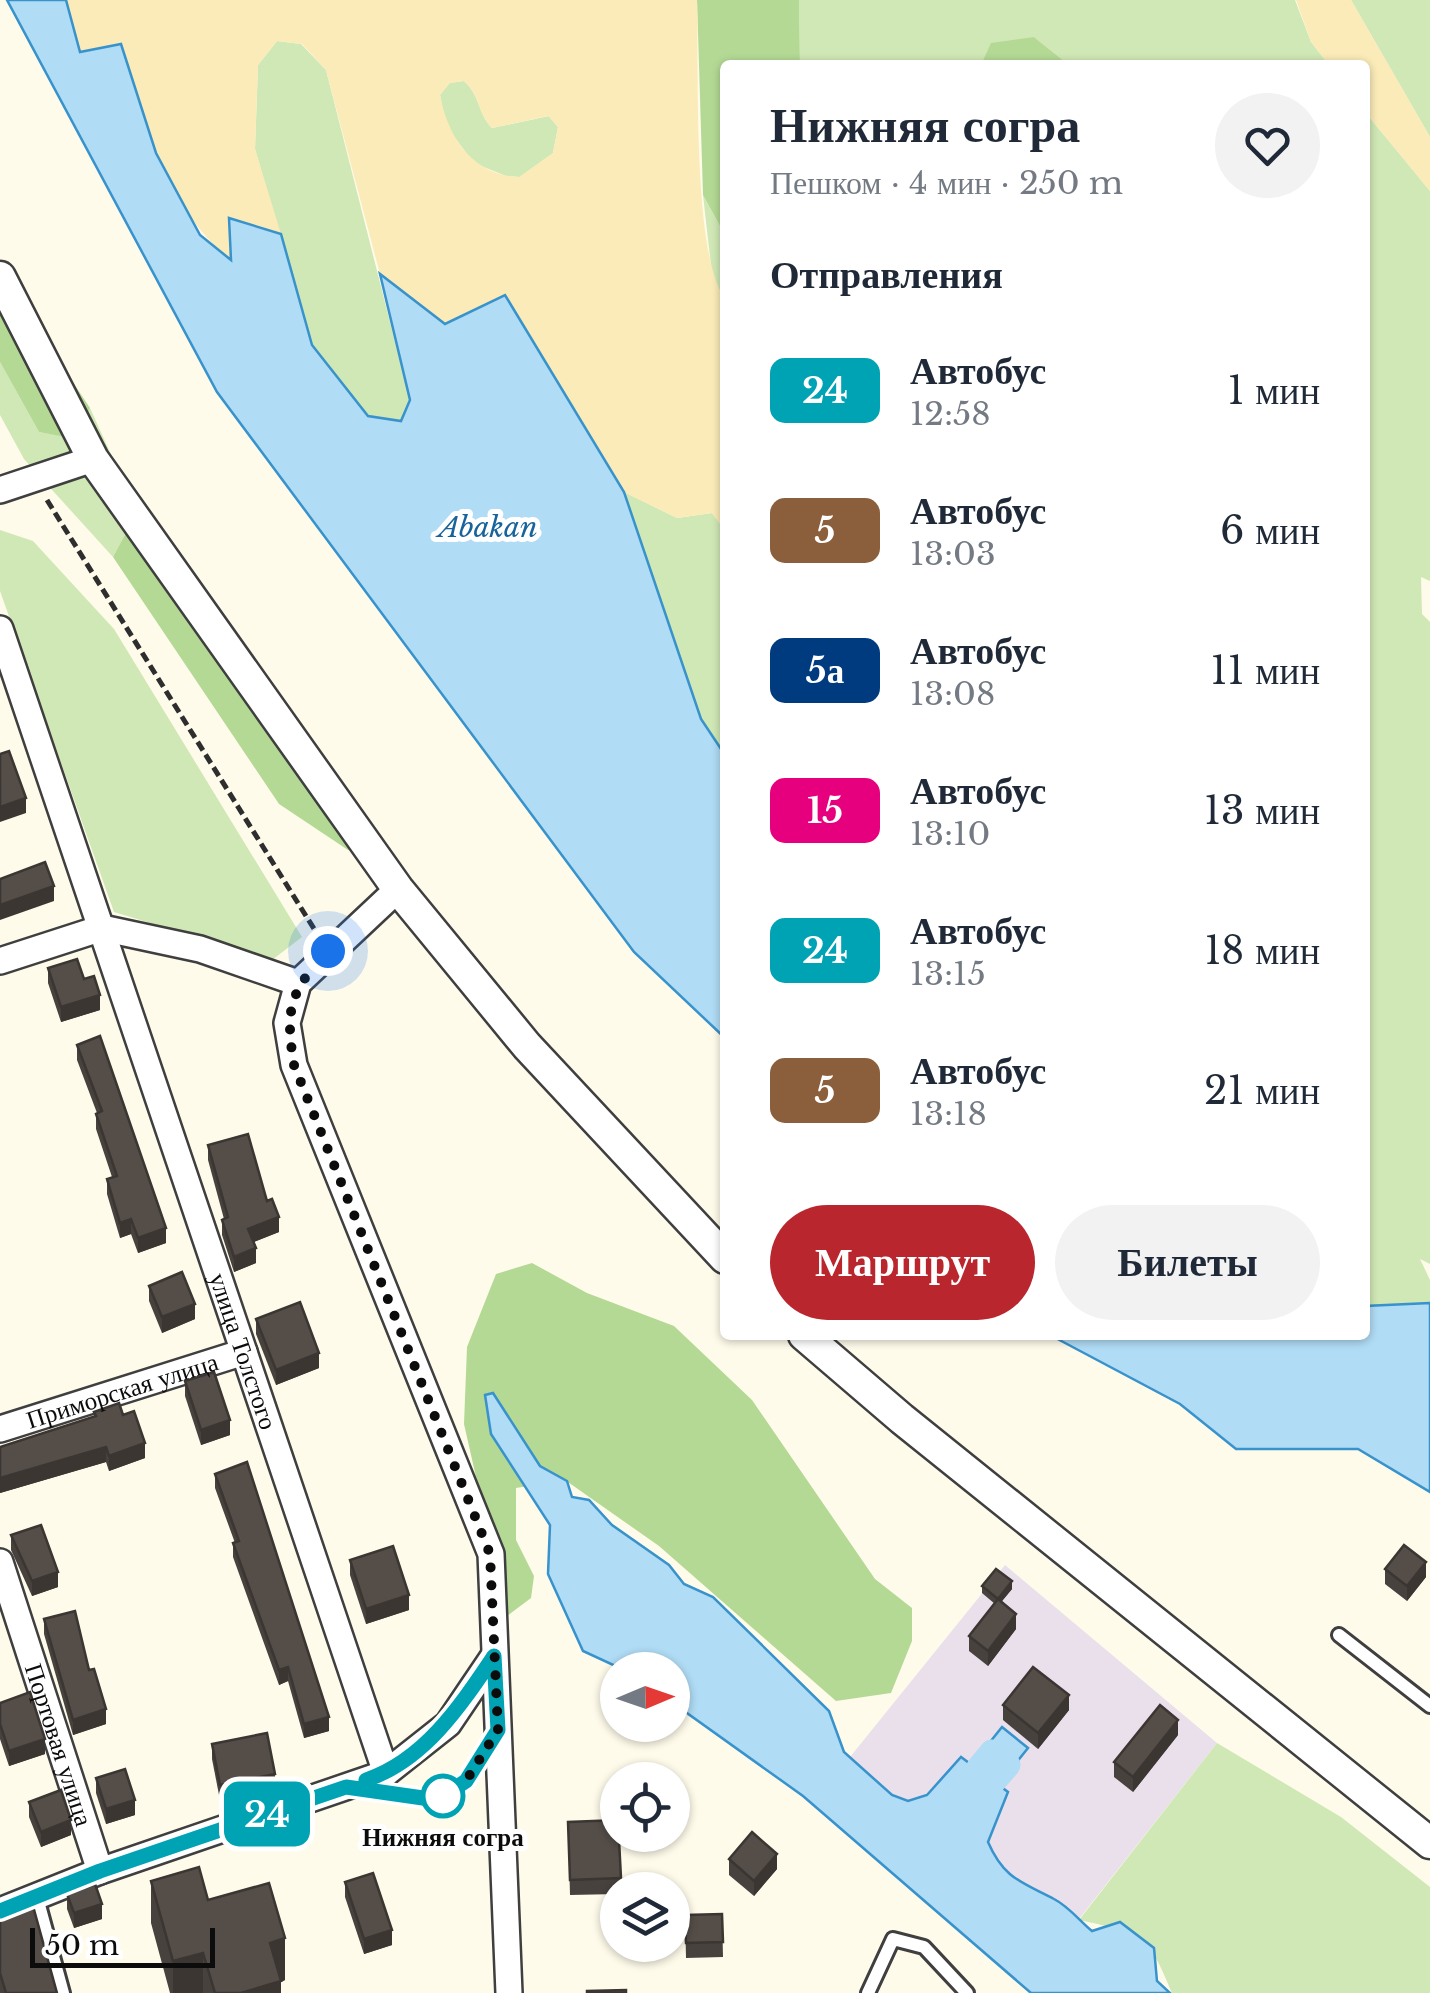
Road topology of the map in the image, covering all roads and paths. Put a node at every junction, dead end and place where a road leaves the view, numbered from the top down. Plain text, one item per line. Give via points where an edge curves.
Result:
1 (0, 277) edge
2 (93, 459) junction
3 (11, 480) edge
4 (0, 629) edge
5 (398, 889) junction
6 (102, 928) junction
7 (328, 951) junction
8 (0, 962) edge
9 (298, 983) junction
10 (720, 1253) edge
11 (810, 1340) edge
12 (244, 1352) junction
13 (0, 1429) edge
14 (0, 1562) edge
15 (1340, 1634) dead end
16 (494, 1656) junction
17 (1430, 1706) edge
18 (498, 1730) junction
19 (386, 1774) junction
20 (346, 1787) junction
21 (1430, 1843) edge
22 (100, 1871) junction
23 (36, 1894) junction
24 (0, 1910) edge
25 (64, 1993) edge
26 (509, 1993) edge
27 (868, 1993) edge
28 (966, 1993) edge

1 - 2 street
2 - 3 street
2 - 5 street
3 - 7 path
4 - 6 street, улица Толстого
5 - 7 street
5 - 10 street via 540,1060
6 - 8 street
6 - 9 street via 200,949
6 - 12 street, улица Толстого
7 - 9 street
9 - 16 street via 287,1024 294,1065 490,1554
11 - 21 street
12 - 13 street, Приморская улица
12 - 19 street, улица Толстого
14 - 22 street, Портовая улица
15 - 17 lane
16 - 18 street
16 - 19 street via 448,1724
18 - 20 lane via 466,1781 437,1800
18 - 26 street
19 - 20 street
20 - 22 street
22 - 23 street
23 - 24 street
23 - 25 lane
27 - 28 lane via 893,1939 924,1947

